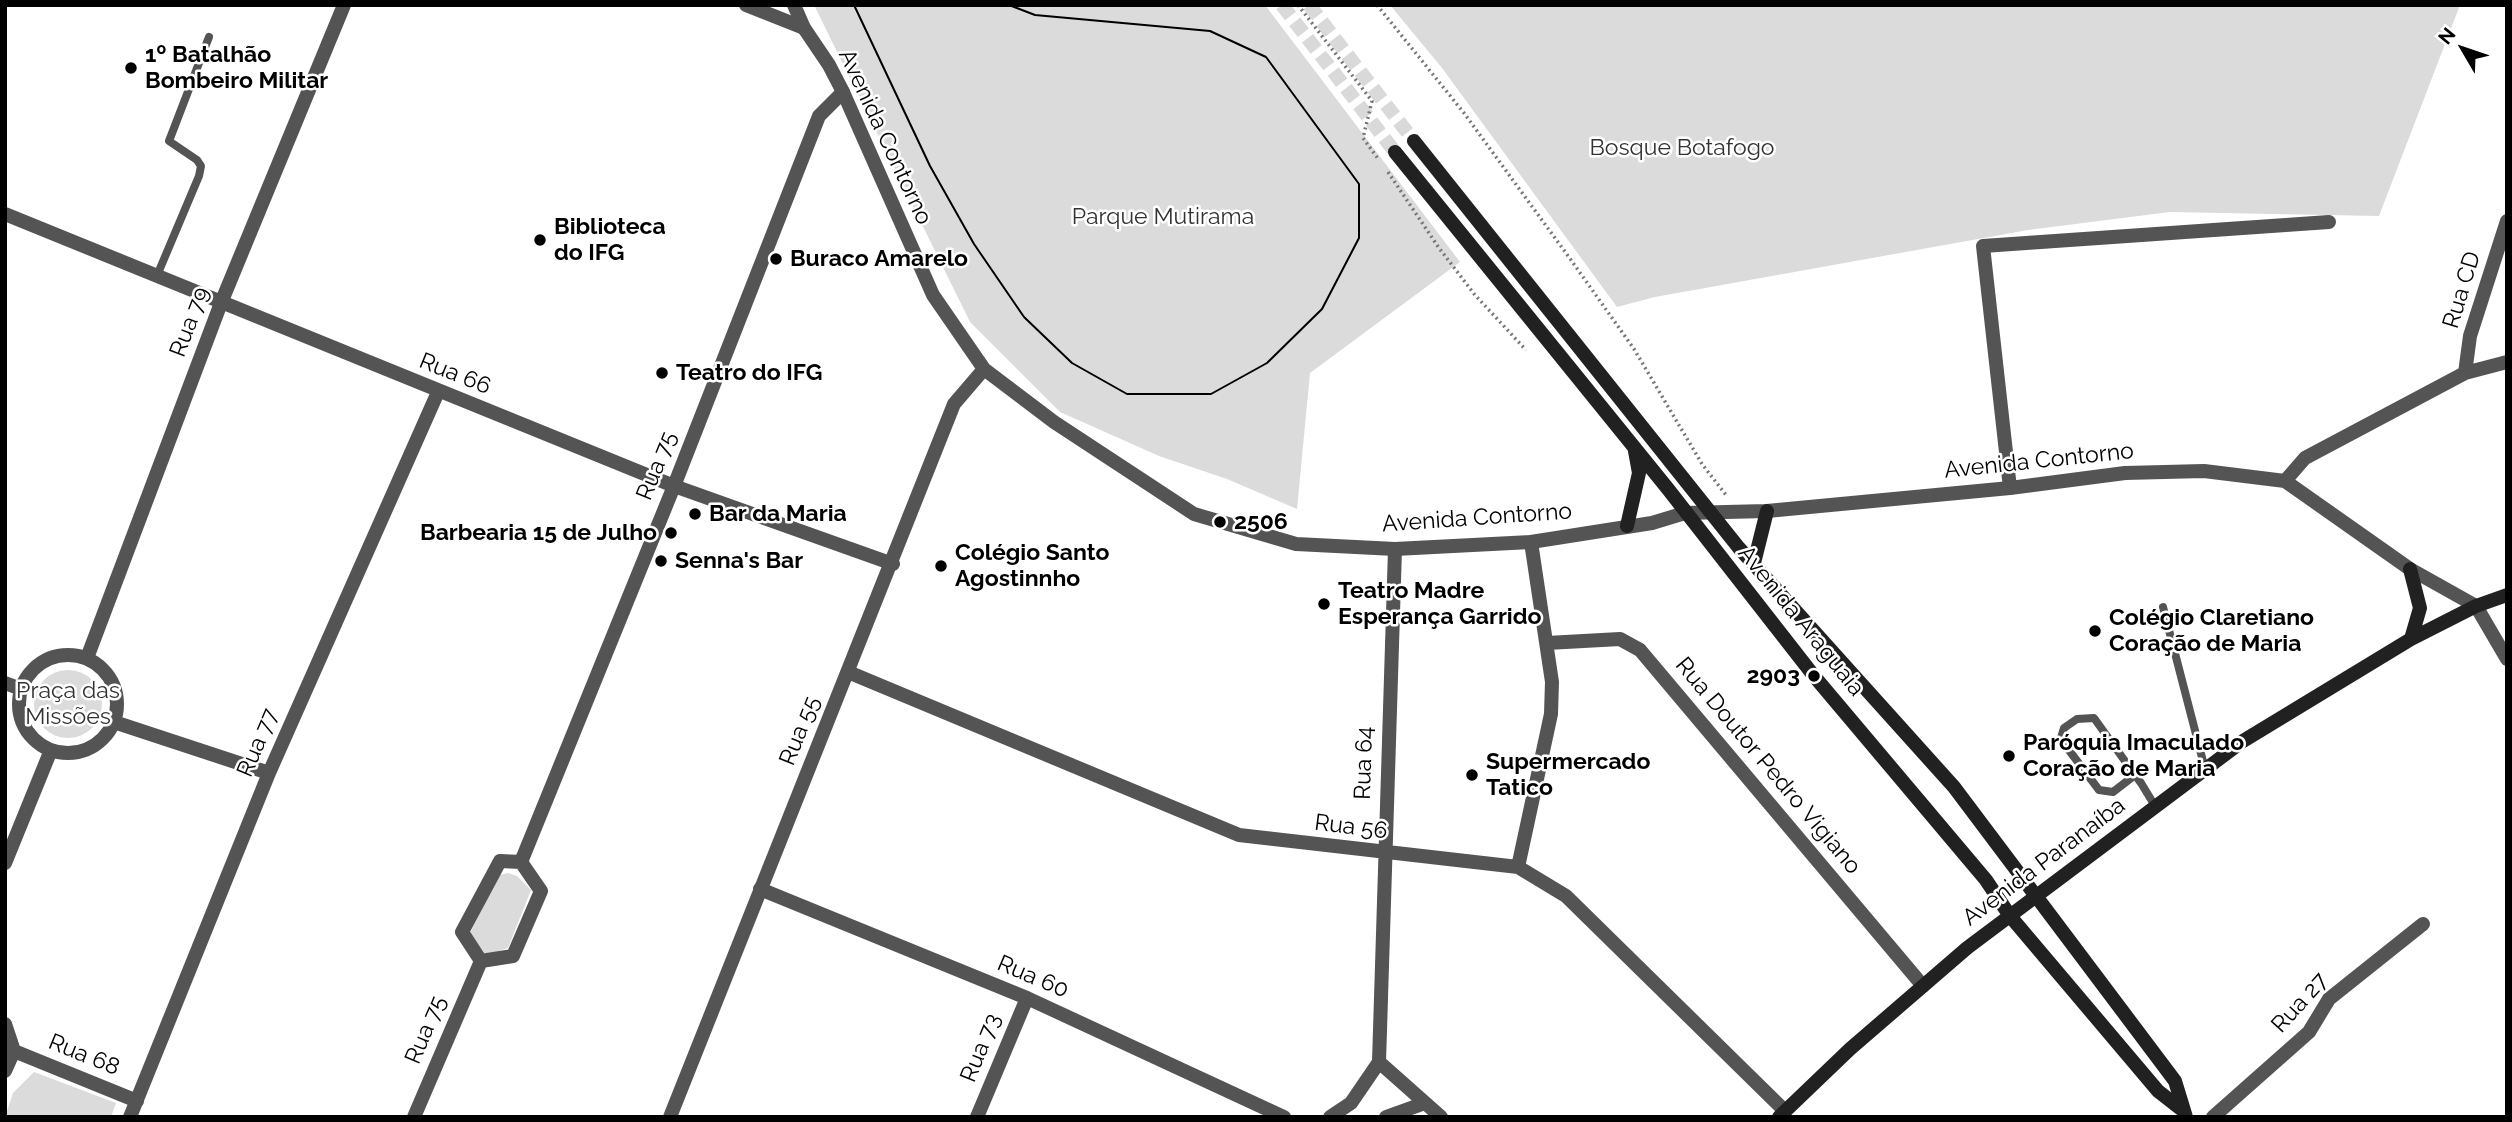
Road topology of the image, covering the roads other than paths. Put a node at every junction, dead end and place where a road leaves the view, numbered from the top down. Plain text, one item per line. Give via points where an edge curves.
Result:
1 (344, 5) edge
2 (746, 5) edge
3 (794, 5) edge
4 (804, 29) junction
5 (209, 37) dead end
6 (843, 92) junction
7 (1414, 141) tunnel mouth
8 (1395, 152) tunnel mouth
9 (5, 215) edge
10 (2507, 220) edge
11 (2329, 222) dead end
12 (156, 278) junction
13 (221, 303) junction
14 (2507, 362) edge
15 (985, 369) junction
16 (2465, 373) junction
17 (438, 392) junction
18 (1635, 449) junction
19 (2285, 481) junction
20 (674, 486) junction
21 (2010, 488) junction
22 (1767, 511) junction
23 (1685, 513) junction
24 (1714, 514) junction
25 (1627, 526) junction
26 (1531, 542) junction
27 (1395, 549) junction
28 (1754, 562) junction
29 (893, 564) junction
30 (2410, 569) junction
31 (2507, 595) edge
32 (2476, 606) junction
33 (2163, 607) dead end
34 (2411, 639) junction
35 (1546, 643) junction
36 (87, 658) junction
37 (2507, 659) edge
38 (848, 672) junction
39 (5, 682) edge
40 (21, 689) junction
41 (114, 722) junction
42 (51, 750) junction
43 (2205, 769) junction
44 (269, 773) junction
45 (2135, 775) junction
46 (2155, 806) junction
47 (1384, 854) junction
48 (521, 862) junction
49 (5, 863) edge
50 (1518, 867) junction
51 (760, 889) junction
52 (2034, 898) junction
53 (2010, 916) junction
54 (2423, 924) dead end
55 (481, 961) junction
56 (1923, 985) junction
57 (1027, 998) junction
58 (5, 1024) edge
59 (14, 1051) junction
60 (1380, 1062) junction
61 (5, 1071) edge
62 (137, 1101) junction
63 (1425, 1103) junction
64 (2183, 1113) edge
65 (1782, 1114) edge
66 (130, 1117) edge
67 (414, 1117) edge
68 (670, 1117) edge
69 (977, 1117) edge
70 (1283, 1117) edge
71 (1331, 1117) edge
72 (1386, 1117) edge
73 (1441, 1117) edge
74 (2213, 1117) edge

1 - 13 street, Rua 79
2 - 4 street
3 - 4 street, Avenida Contorno
4 - 6 street, Avenida Contorno
5 - 12 lane via 169,141 197,160 199,176
6 - 15 street, Avenida Contorno via 933,295
6 - 20 street, Rua 75 via 819,116
7 - 24 main road, Avenida Araguaia
8 - 18 main road, Avenida Araguaia
9 - 12 street, Rua 66
10 - 16 street, Rua CD via 2470,336
11 - 21 street via 1983,246
12 - 13 street, Rua 66
13 - 17 street, Rua 66
13 - 36 street, Rua 79
14 - 16 street
15 - 27 street, Avenida Contorno via 1054,422 1194,514 1296,544
15 - 29 street, Rua 55 via 954,404
16 - 19 street via 2305,458
17 - 20 street, Rua 66
17 - 44 street, Rua 77
18 - 23 main road, Avenida Araguaia
18 - 25 main road via 1639,473
19 - 21 street, Avenida Contorno via 2204,471 2125,473
19 - 30 street, Avenida Contorno
20 - 29 street, Rua 66
20 - 48 street, Rua 75
21 - 22 street, Avenida Contorno
22 - 24 street, Avenida Contorno
22 - 28 main road
23 - 24 street, Avenida Contorno
23 - 25 street, Avenida Contorno
23 - 53 main road, Avenida Araguaia via 1814,676 1986,880
24 - 28 main road, Avenida Araguaia
25 - 26 street, Avenida Contorno
26 - 27 street, Avenida Contorno
26 - 35 street
27 - 47 street, Rua 64
28 - 52 main road, Avenida Araguaia via 1954,787
29 - 38 street, Rua 55
30 - 32 street, Avenida Contorno
30 - 34 main road via 2420,608
31 - 32 main road, Avenida Paranaíba
32 - 34 main road, Avenida Paranaíba
32 - 37 street
33 - 43 lane
34 - 43 main road, Avenida Paranaíba
35 - 50 street via 1551,714
35 - 56 street, Rua Doutor Pedro Vigiano via 1620,639 1640,650
36 - 40 street via 71,654 40,663
36 - 41 street via 110,677 117,699
38 - 47 street, Rua 56 via 1239,835
38 - 51 street, Rua 55
39 - 40 street
40 - 42 street via 21,719 38,743
41 - 42 street via 107,735 88,749
41 - 44 street
42 - 49 street
43 - 46 main road, Avenida Paranaíba
44 - 62 street, Rua 77
45 - 45 lane via 2094,718 2077,719 2064,729 2061,738 2065,745 2099,790 2113,792
45 - 46 lane
46 - 52 main road, Avenida Paranaíba
47 - 50 street, Rua 56
47 - 60 street, Rua 64
48 - 55 street via 500,861 462,932
48 - 55 street via 541,891 513,956
50 - 65 street, Rua 56 via 1566,896
51 - 57 street, Rua 60
51 - 68 street, Rua 55
52 - 53 main road, Avenida Paranaíba
52 - 64 main road, Avenida Araguaia via 2175,1081
53 - 56 main road, Avenida Paranaíba
53 - 64 main road, Avenida Araguaia via 2158,1091
54 - 74 street, Rua 27 via 2329,999 2309,1032
55 - 67 street, Rua 75
56 - 65 main road, Avenida Paranaíba
57 - 69 street, Rua 73
57 - 70 street, Rua 60
58 - 59 street
59 - 61 street
59 - 62 street, Rua 68
60 - 63 street
60 - 71 street via 1351,1103
62 - 66 street, Rua 77
63 - 72 street
63 - 73 street

